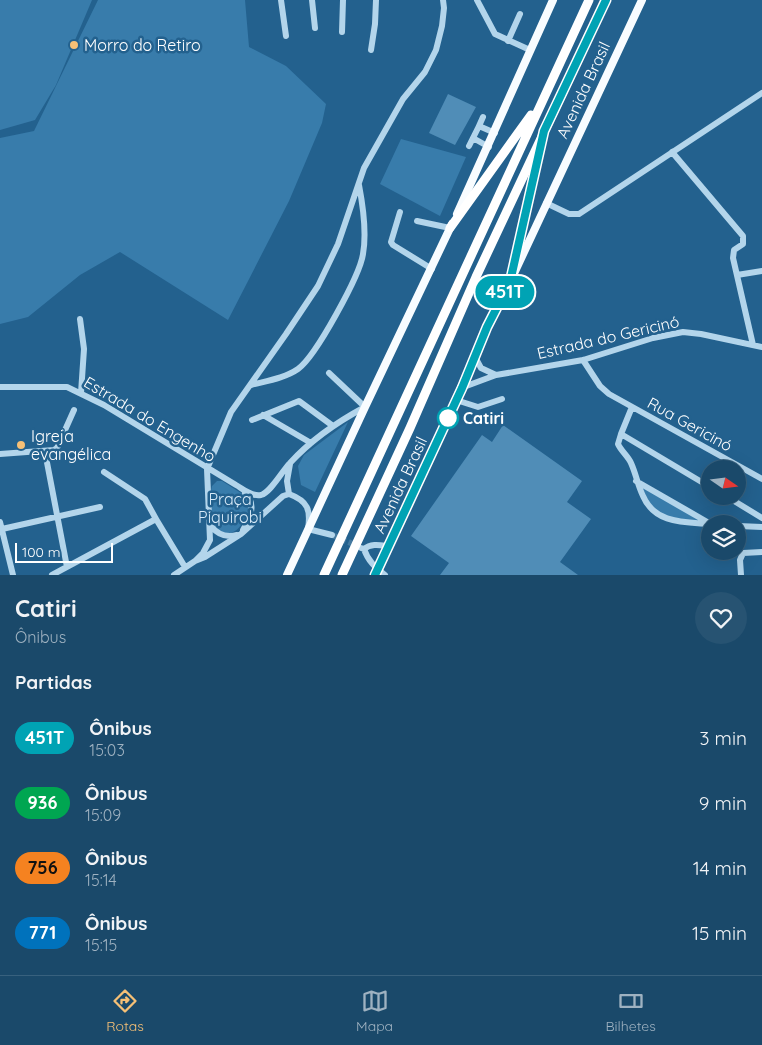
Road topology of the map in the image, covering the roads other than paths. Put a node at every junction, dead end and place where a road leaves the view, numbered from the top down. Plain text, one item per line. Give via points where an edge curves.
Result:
1 (281, 0) edge
2 (312, 0) edge
3 (343, 0) edge
4 (376, 0) edge
5 (443, 0) edge
6 (477, 0) edge
7 (553, 0) edge
8 (589, 0) edge
9 (606, 0) edge
10 (642, 0) edge
11 (520, 14) dead end
12 (316, 28) dead end
13 (342, 32) dead end
14 (286, 36) dead end
15 (508, 41) junction
16 (370, 50) dead end
17 (530, 50) junction
18 (762, 92) edge
19 (544, 96) junction
20 (483, 117) dead end
21 (479, 126) junction
22 (544, 131) junction
23 (495, 133) junction
24 (473, 138) junction
25 (469, 146) dead end
26 (488, 146) junction
27 (672, 152) junction
28 (359, 184) junction
29 (546, 203) junction
30 (400, 212) dead end
31 (417, 221) dead end
32 (450, 228) junction
33 (432, 270) junction
34 (762, 271) edge
35 (737, 275) junction
36 (510, 282) junction
37 (80, 319) dead end
38 (753, 345) junction
39 (762, 347) edge
40 (475, 357) junction
41 (583, 360) junction
42 (329, 373) dead end
43 (496, 375) junction
44 (251, 385) junction
45 (0, 386) edge
46 (462, 388) junction
47 (81, 393) junction
48 (502, 399) dead end
49 (456, 400) junction
50 (365, 407) junction
51 (632, 407) junction
52 (74, 410) dead end
53 (264, 415) junction
54 (252, 420) dead end
55 (334, 426) junction
56 (620, 434) junction
57 (311, 443) junction
58 (45, 452) junction
59 (0, 454) edge
60 (290, 462) junction
61 (207, 469) junction
62 (104, 472) dead end
63 (225, 479) junction
64 (762, 479) edge
65 (636, 481) junction
66 (701, 482) edge
67 (236, 485) junction
68 (208, 488) junction
69 (289, 494) junction
70 (741, 505) edge
71 (100, 508) dead end
72 (58, 518) junction
73 (762, 518) edge
74 (156, 519) junction
75 (701, 519) edge
76 (0, 522) edge
77 (701, 523) edge
78 (210, 525) junction
79 (746, 527) edge
80 (762, 528) edge
81 (2, 529) junction
82 (308, 529) junction
83 (239, 534) junction
84 (332, 535) tunnel mouth
85 (388, 546) junction
86 (759, 552) edge
87 (195, 561) junction
88 (68, 567) junction
89 (185, 567) junction
90 (376, 572) edge
91 (13, 575) edge
92 (52, 575) edge
93 (174, 575) edge
94 (287, 575) edge
95 (324, 575) edge
96 (342, 575) edge
97 (384, 575) edge
98 (741, 575) edge

1 - 14 street
2 - 12 street
3 - 13 street
4 - 16 street
5 - 28 street via 442,26 426,72 402,98 364,168
6 - 15 street via 496,34
7 - 17 main road
8 - 19 highway, Avenida Brasil
9 - 22 highway, Avenida Brasil
10 - 29 main road, Avenida Brasil
11 - 15 street
15 - 17 street
17 - 23 main road
18 - 27 street
19 - 32 highway
19 - 95 highway, Avenida Brasil
20 - 21 street
21 - 23 street
21 - 24 street
22 - 36 highway
22 - 96 highway, Avenida Brasil
23 - 26 main road
24 - 25 street
24 - 26 street
26 - 32 main road
27 - 29 street via 579,214 569,214
27 - 35 street via 742,236 743,244 733,254
28 - 44 street via 338,244 318,286
28 - 44 street via 364,253 328,329 311,356 298,369
29 - 36 main road, Avenida Brasil
30 - 33 street via 391,242
31 - 32 street
32 - 33 main road
33 - 50 main road
34 - 35 street
35 - 38 street
36 - 40 main road, Avenida Brasil
37 - 47 street via 84,349
38 - 39 street, Estrada do Gericinó
38 - 41 street, Estrada do Gericinó via 683,332
40 - 43 street via 481,368
40 - 46 main road, Avenida Brasil
41 - 43 street, Estrada do Gericinó
41 - 51 street, Rua Gericinó via 600,386
42 - 50 street
43 - 46 street, Estrada do Gericinó
44 - 61 street via 231,412
45 - 47 street, Estrada do Engenho via 58,386
46 - 49 main road, Avenida Brasil
47 - 61 street, Estrada do Engenho
48 - 49 street via 478,407
49 - 85 main road, Avenida Brasil
50 - 55 street
50 - 82 main road
51 - 56 street, Rua Gericinó
51 - 64 street, Rua Gericinó
52 - 58 street via 58,448
53 - 54 street
53 - 55 street via 299,400
53 - 57 street
55 - 57 street
56 - 65 street via 618,444 631,464
56 - 66 street
57 - 60 street
58 - 59 street
58 - 72 street
60 - 67 street via 268,490 260,495 251,494
60 - 69 street
61 - 63 street, Estrada do Engenho
61 - 68 street
62 - 74 street via 145,498
63 - 67 street
63 - 68 street via 216,479
65 - 75 street
65 - 77 street via 647,506 655,514 673,521
67 - 83 street via 252,504 251,515
68 - 78 street
69 - 82 street via 309,509
69 - 83 street
70 - 73 street
71 - 72 street
72 - 81 street
72 - 88 street
74 - 88 street
74 - 89 street
76 - 81 street
78 - 83 street via 223,536
78 - 87 street via 208,546
79 - 80 street
81 - 91 street
82 - 84 street
82 - 94 main road
83 - 87 street via 205,558
85 - 90 main road, Avenida Brasil
85 - 90 street via 363,548
86 - 98 street via 743,553
87 - 89 street
88 - 92 street
89 - 93 street
90 - 97 street

